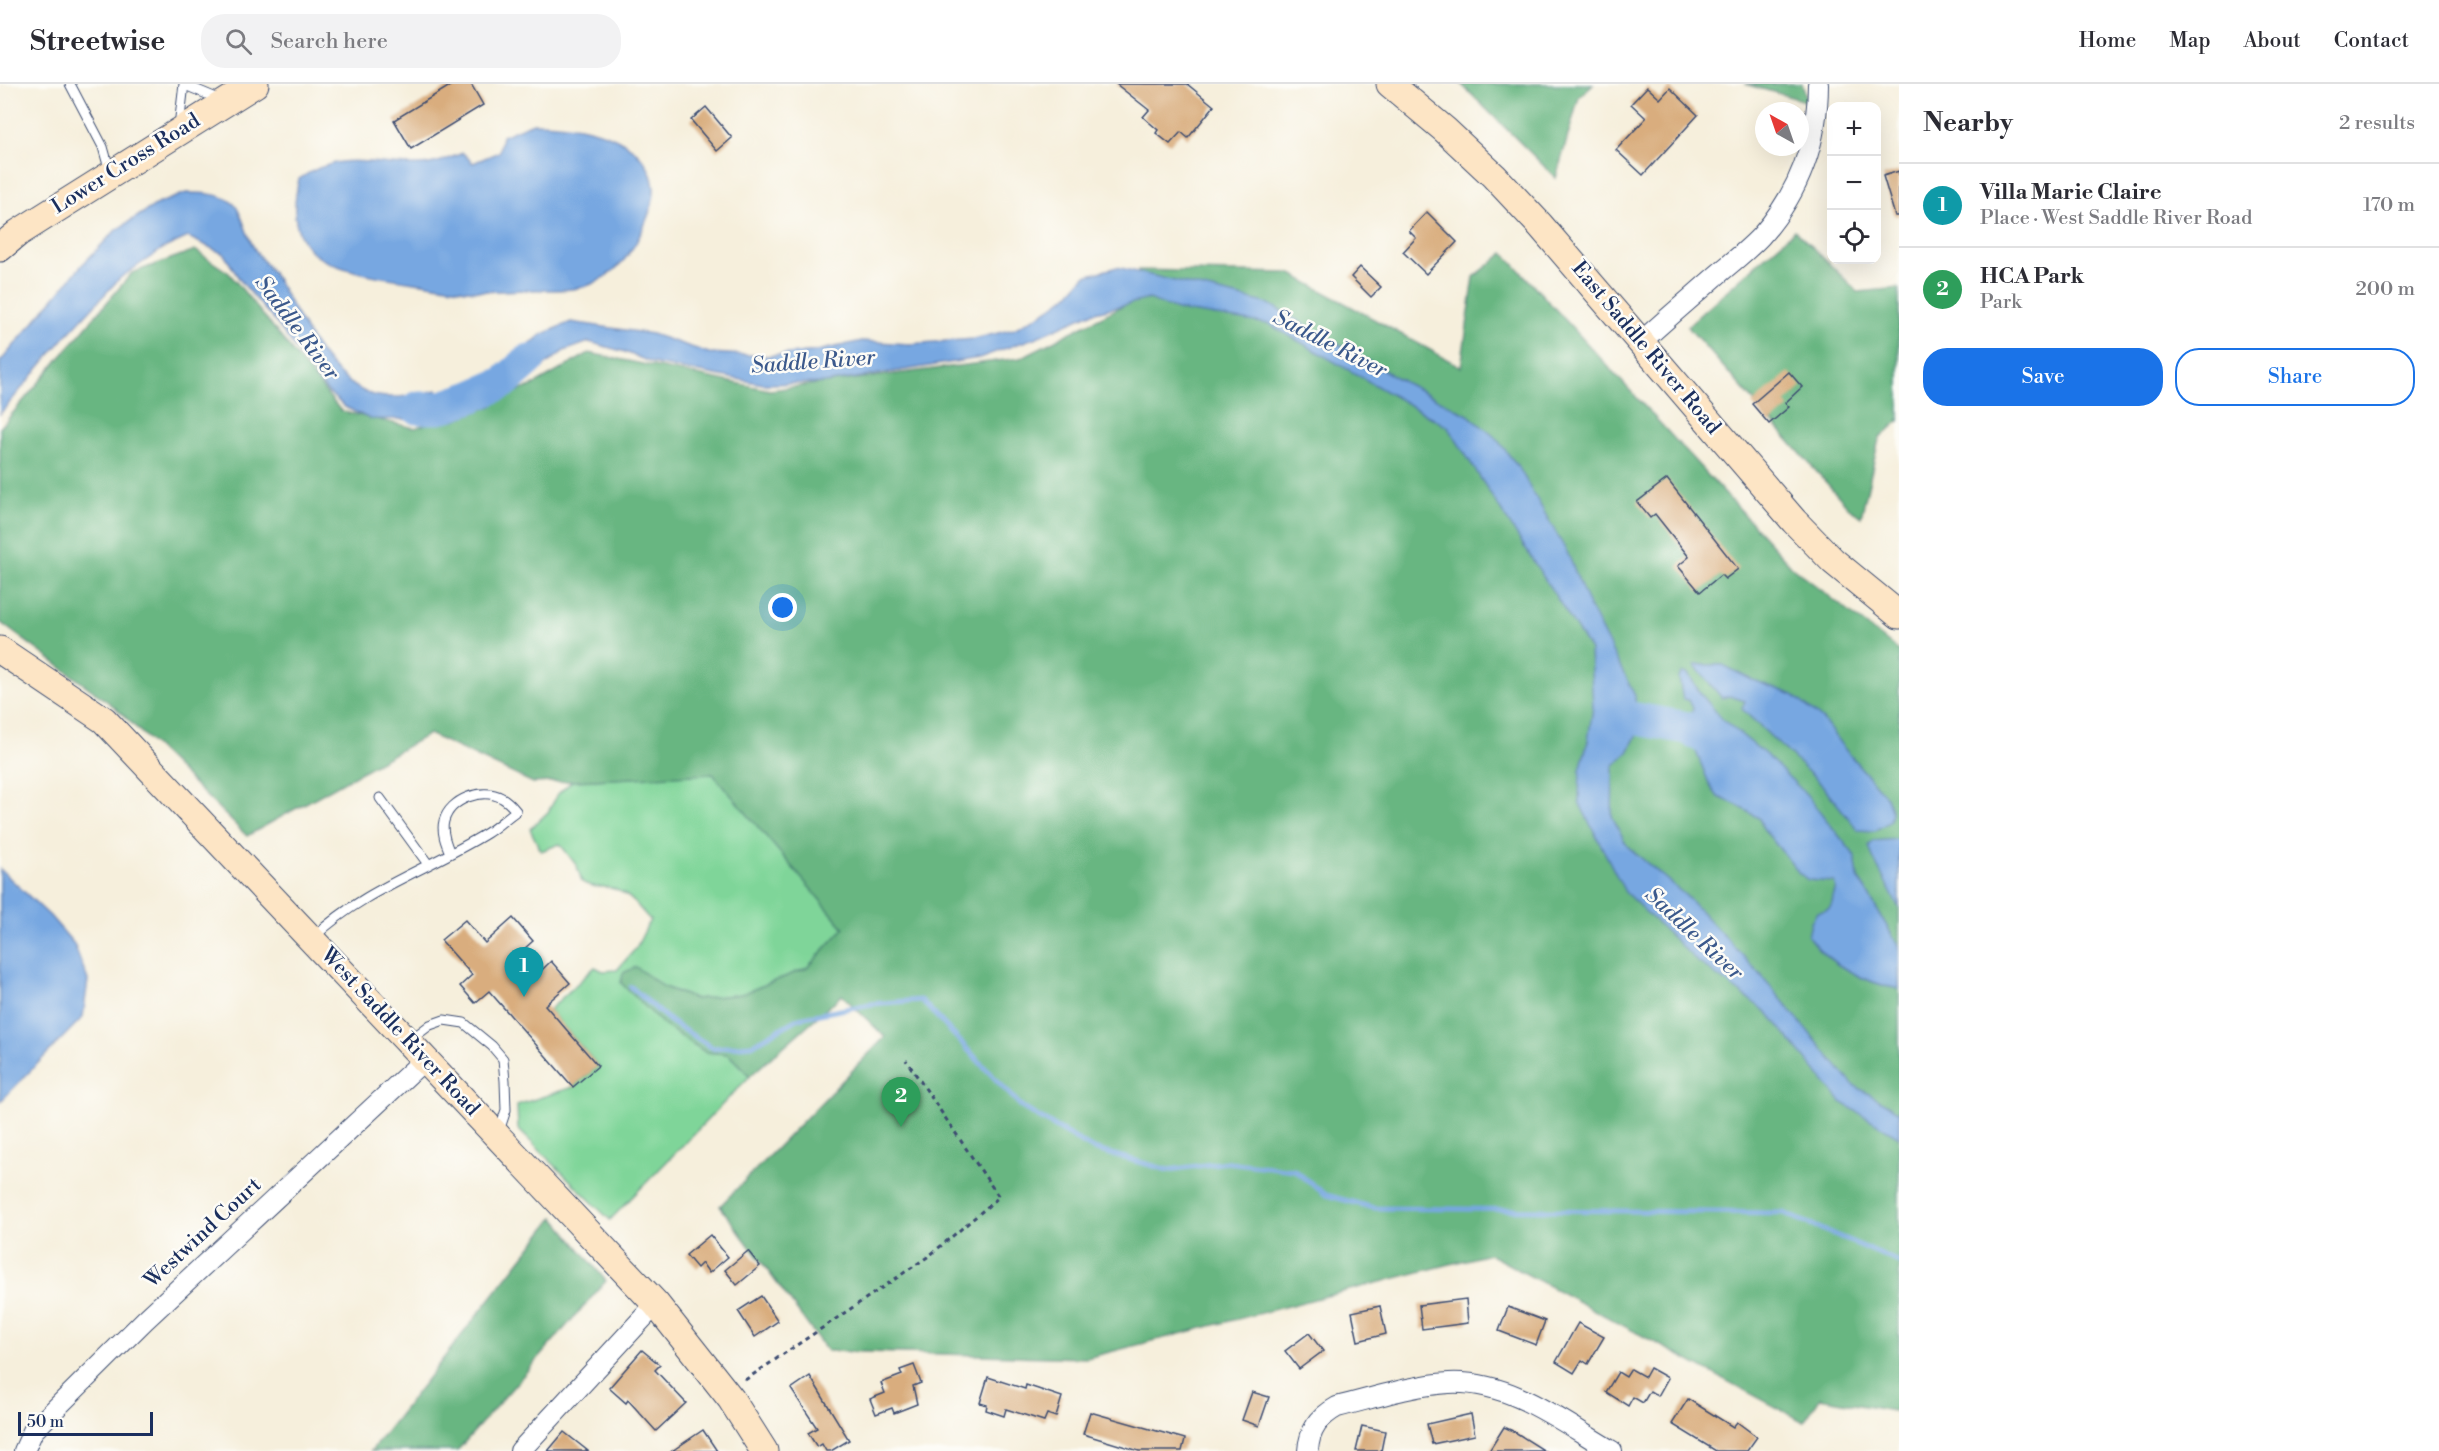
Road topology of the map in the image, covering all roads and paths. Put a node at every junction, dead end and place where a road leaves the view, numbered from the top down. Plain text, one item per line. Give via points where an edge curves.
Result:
1 (70, 84) edge
2 (184, 84) edge
3 (255, 84) edge
4 (1390, 84) edge
5 (1818, 84) edge
6 (226, 102) junction
7 (178, 131) junction
8 (111, 174) junction
9 (0, 248) edge
10 (1640, 343) junction
11 (1899, 615) edge
12 (0, 650) edge
13 (380, 798) dead end
14 (450, 853) junction
15 (428, 864) junction
16 (313, 939) junction
17 (416, 1051) junction
18 (906, 1060) dead end
19 (497, 1136) junction
20 (657, 1304) junction
21 (726, 1393) junction
22 (24, 1451) edge
23 (520, 1451) edge
24 (764, 1451) edge
25 (1308, 1451) edge
26 (1612, 1451) edge

1 - 8 lane via 103,147
2 - 6 lane
2 - 7 lane
3 - 6 street, Lower Cross Road
4 - 10 street, East Saddle River Road via 1494,176
5 - 10 street via 1810,150 1797,184 1780,212 1755,242
6 - 7 street, Lower Cross Road
7 - 8 street, Lower Cross Road
8 - 9 street, Lower Cross Road
10 - 11 street, East Saddle River Road via 1794,521 1833,561
12 - 16 street, West Saddle River Road via 104,720
13 - 15 lane
14 - 14 lane via 488,832 516,811 502,797 464,797 444,821 444,838
14 - 15 lane
15 - 16 lane via 359,902
16 - 17 street, West Saddle River Road
17 - 19 street, West Saddle River Road
17 - 19 lane via 430,1025 444,1020 464,1023 492,1046 503,1059 505,1081 506,1110
17 - 22 street, Westwind Court via 33,1431
18 - 21 path via 999,1197 929,1256
19 - 20 street, West Saddle River Road
20 - 21 street, West Saddle River Road
20 - 23 street
21 - 24 street, West Saddle River Road
25 - 26 street via 1314,1426 1337,1407 1450,1383 1475,1384 1519,1397

